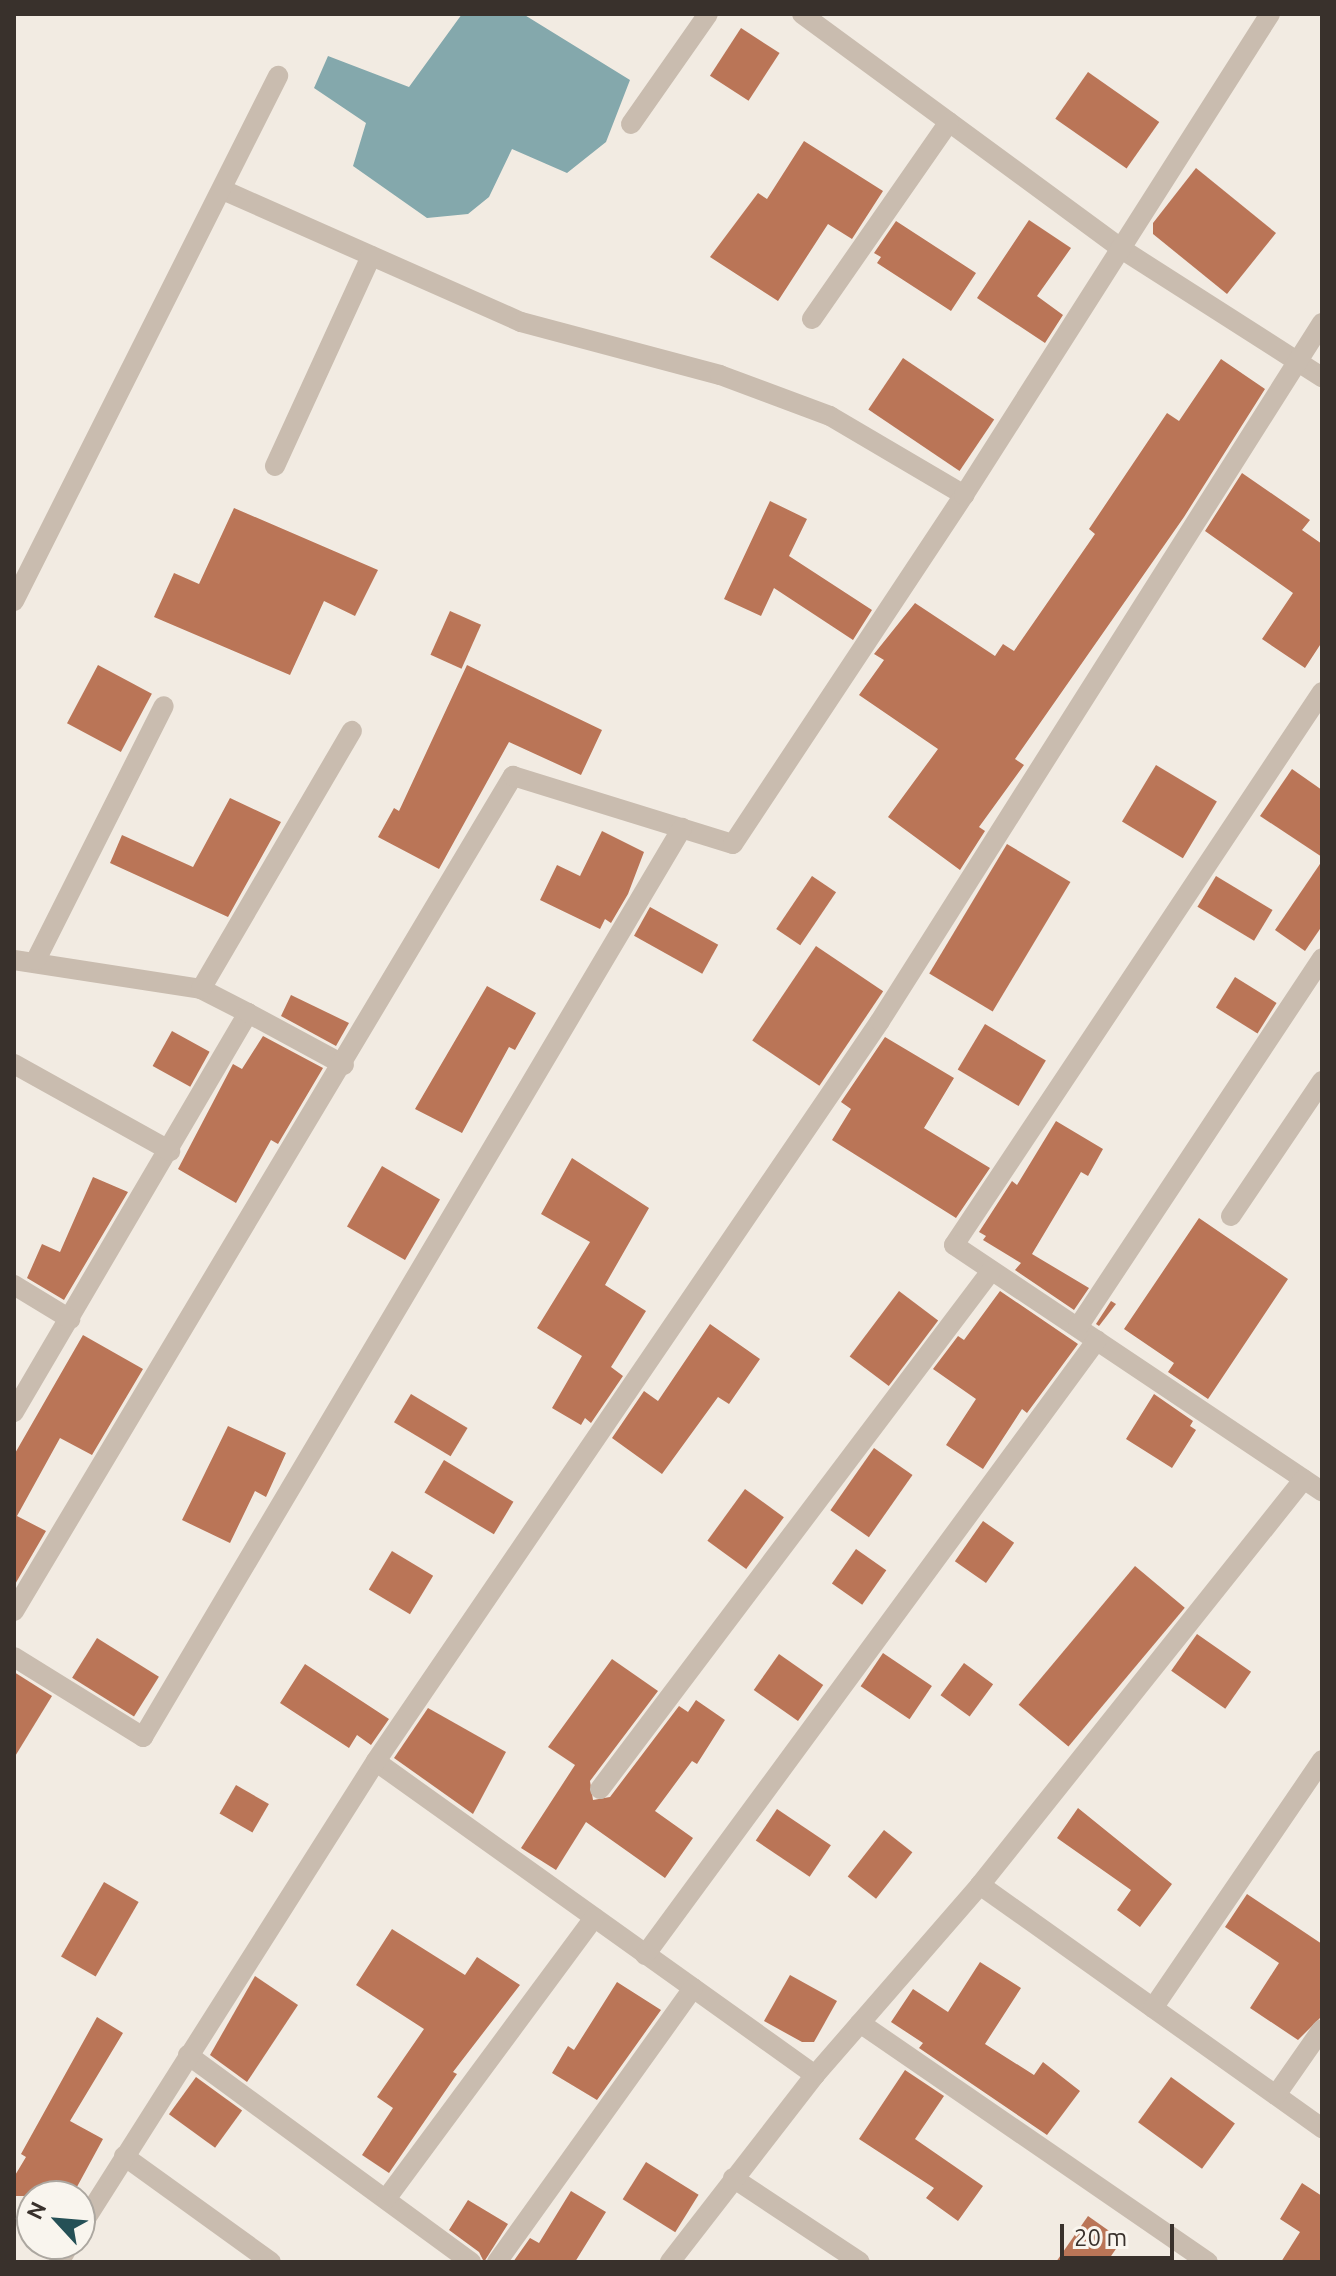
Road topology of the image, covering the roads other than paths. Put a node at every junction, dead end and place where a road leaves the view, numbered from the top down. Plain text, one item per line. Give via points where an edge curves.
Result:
1 (708, 14) edge
2 (802, 14) edge
3 (1270, 14) edge
4 (278, 76) dead end
5 (949, 122) junction
6 (631, 124) dead end
7 (223, 190) junction
8 (1120, 248) junction
9 (371, 256) junction
10 (812, 319) dead end
11 (1322, 323) edge
12 (1298, 360) junction
13 (1322, 377) edge
14 (275, 466) dead end
15 (964, 495) junction
16 (14, 601) edge
17 (1322, 692) edge
18 (164, 706) dead end
19 (352, 731) dead end
20 (682, 828) junction
21 (1322, 958) edge
22 (14, 960) edge
23 (36, 960) junction
24 (201, 989) junction
25 (248, 1013) junction
26 (14, 1064) edge
27 (344, 1065) junction
28 (1322, 1081) edge
29 (170, 1151) junction
30 (1231, 1216) dead end
31 (991, 1271) junction
32 (14, 1285) edge
33 (70, 1319) junction
34 (1078, 1327) junction
35 (1097, 1340) junction
36 (14, 1412) edge
37 (1304, 1479) junction
38 (1322, 1491) edge
39 (14, 1611) edge
40 (14, 1657) edge
41 (1322, 1760) edge
42 (378, 1763) junction
43 (600, 1789) dead end
44 (980, 1885) junction
45 (594, 1918) junction
46 (645, 1955) junction
47 (693, 1988) junction
48 (1153, 2008) junction
49 (860, 2023) junction
50 (1322, 2029) edge
51 (188, 2055) junction
52 (815, 2075) junction
53 (1276, 2095) junction
54 (1322, 2128) edge
55 (124, 2156) junction
56 (733, 2178) junction
57 (386, 2199) junction
58 (96, 2202) edge
59 (271, 2262) edge
60 (471, 2262) edge
61 (497, 2262) edge
62 (670, 2262) edge
63 (860, 2262) edge
64 (1208, 2262) edge

1 - 6 street
2 - 5 street
3 - 8 street
4 - 7 street
5 - 8 street
5 - 10 street
7 - 9 street
7 - 16 street
8 - 12 street
8 - 15 street
9 - 14 street
9 - 15 street via 521,322 720,375 830,416
11 - 12 street
12 - 13 street
12 - 42 street via 880,1021
15 - 20 street via 733,844
17 - 31 street via 954,1245
18 - 23 street
19 - 24 street
20 - 27 street via 513,776
20 - 40 street via 143,1737
21 - 34 street
22 - 23 street
23 - 24 street
24 - 25 street
25 - 27 street
25 - 29 street
26 - 29 street
27 - 39 street
28 - 30 street
29 - 33 street
31 - 34 street
31 - 43 street
32 - 33 street
33 - 36 street
34 - 35 street
35 - 37 street
35 - 46 street
37 - 38 street
37 - 44 street
41 - 48 street
42 - 45 street
42 - 51 street
44 - 48 street
44 - 49 street
45 - 46 street
45 - 57 street
46 - 47 street
47 - 52 street
47 - 61 street
48 - 53 street
49 - 52 street
49 - 64 street
50 - 53 street
51 - 55 street
51 - 57 street
52 - 56 street
53 - 54 street
55 - 58 street
55 - 59 street
56 - 62 street
56 - 63 street
57 - 60 street

